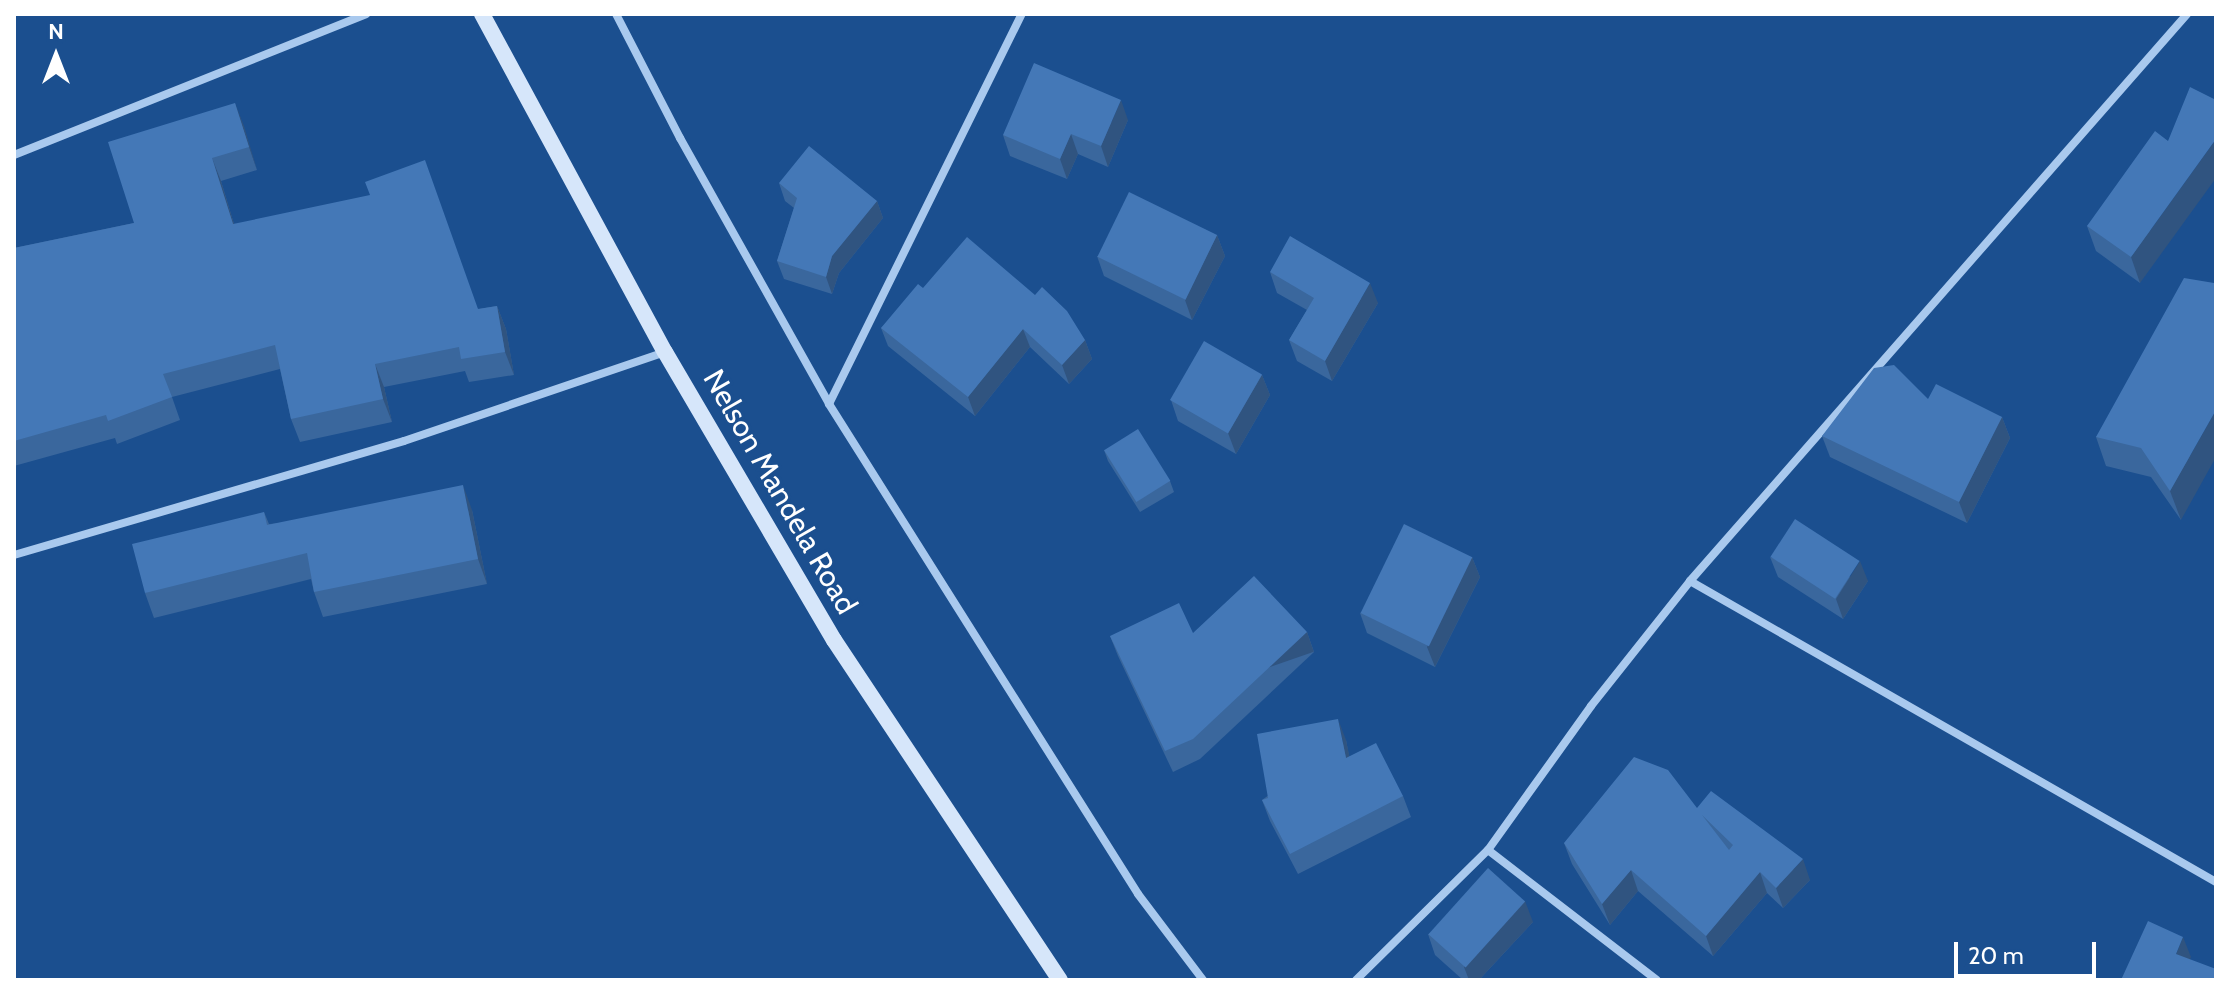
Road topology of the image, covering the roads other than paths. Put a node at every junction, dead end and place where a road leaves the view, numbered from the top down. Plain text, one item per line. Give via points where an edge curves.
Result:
1 (366, 14) edge
2 (482, 14) edge
3 (616, 14) edge
4 (1022, 14) edge
5 (2187, 14) edge
6 (14, 155) edge
7 (665, 352) junction
8 (829, 404) junction
9 (14, 555) edge
10 (1690, 581) junction
11 (1488, 850) junction
12 (2216, 882) edge
13 (1060, 980) edge
14 (1203, 980) edge
15 (1356, 980) edge
16 (1657, 980) edge

1 - 6 street
2 - 7 main road, Nelson Mandela Road
3 - 8 street
4 - 8 street
5 - 10 street
7 - 9 street via 404,441
7 - 13 main road, Nelson Mandela Road via 834,640
8 - 14 street via 1138,894
10 - 11 street via 1591,706
10 - 12 street
11 - 15 street
11 - 16 street

